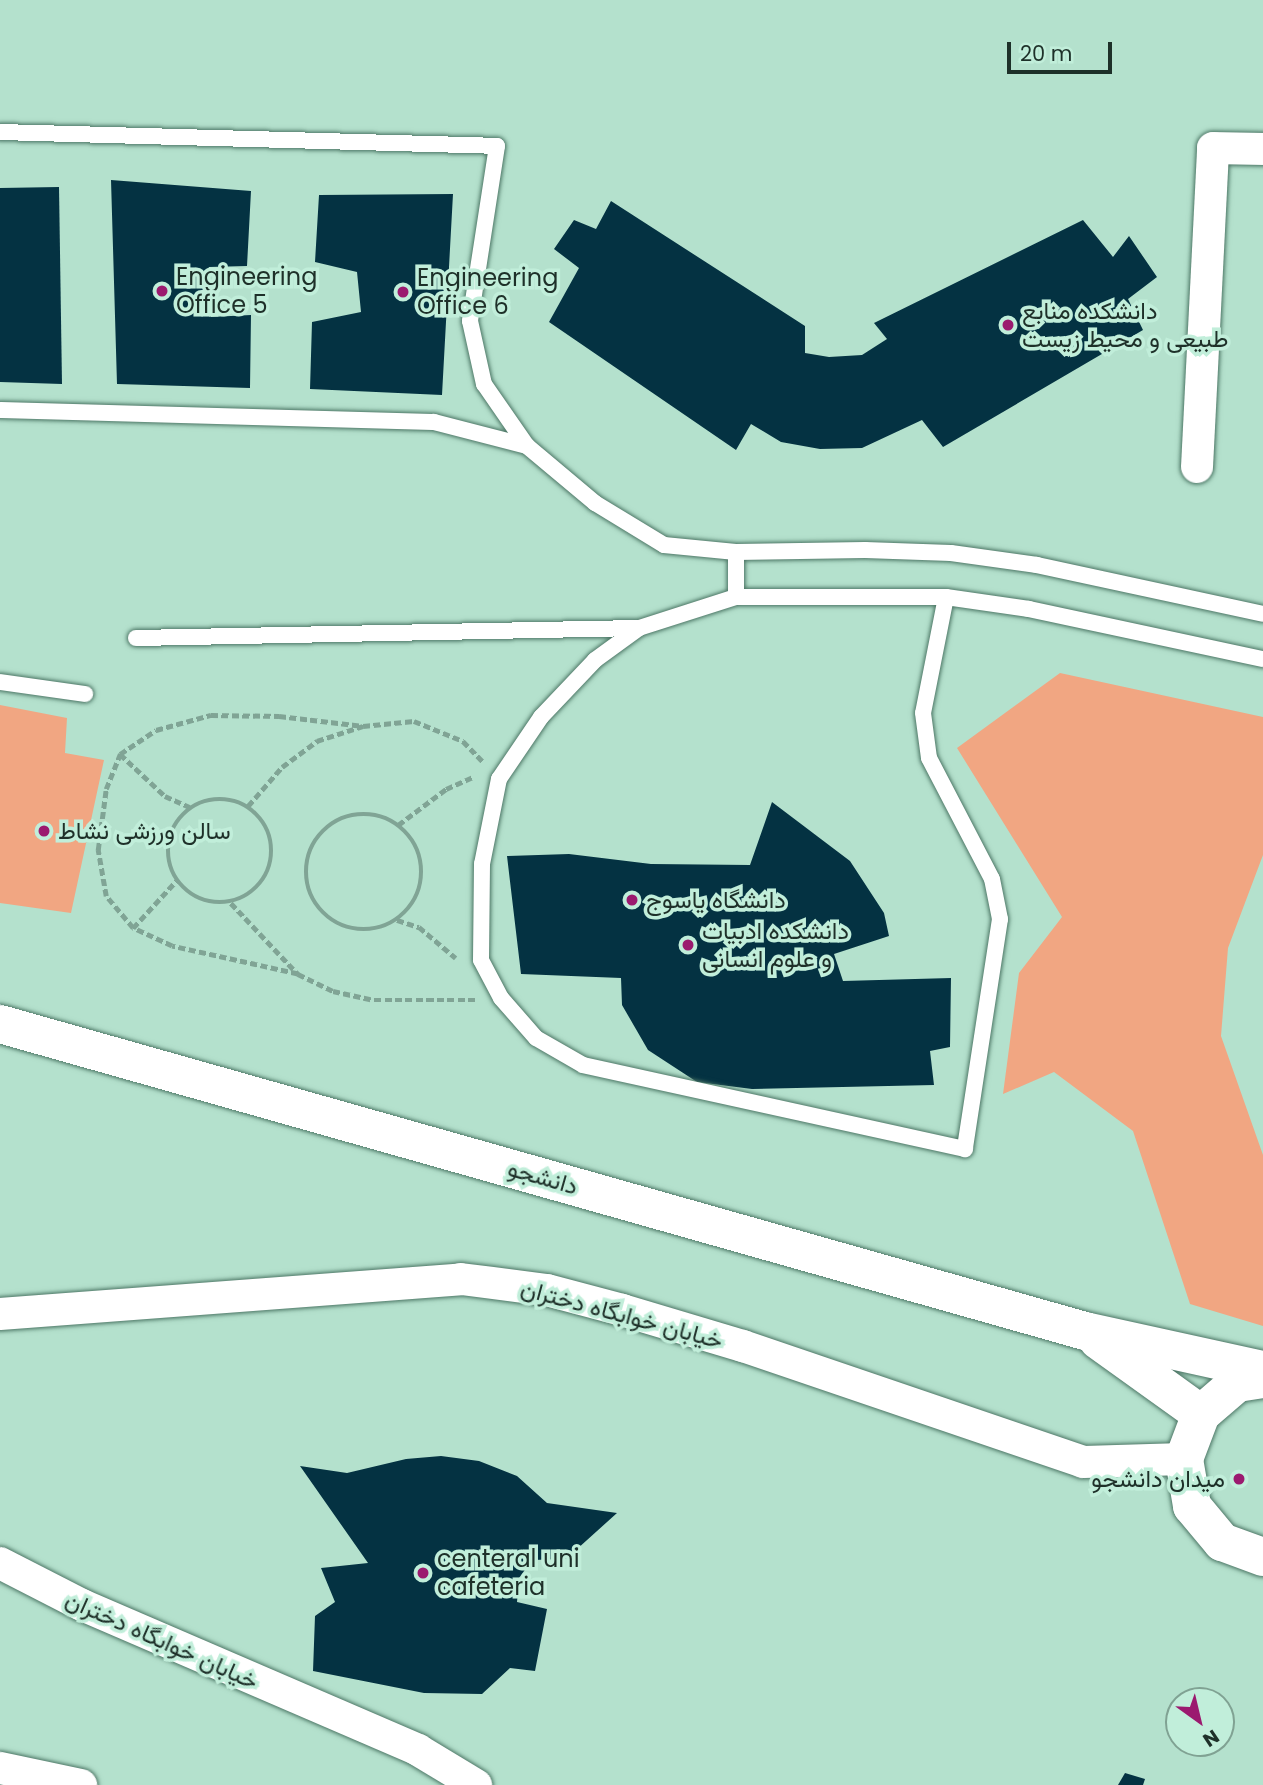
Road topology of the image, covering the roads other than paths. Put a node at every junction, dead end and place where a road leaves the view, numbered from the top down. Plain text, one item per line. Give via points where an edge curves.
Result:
1 (0, 132) edge
2 (1263, 149) edge
3 (0, 410) edge
4 (527, 446) junction
5 (1197, 467) dead end
6 (736, 552) junction
7 (736, 597) junction
8 (946, 597) junction
9 (1263, 614) edge
10 (639, 628) junction
11 (136, 638) dead end
12 (1263, 659) edge
13 (0, 682) edge
14 (85, 694) dead end
15 (0, 1024) edge
16 (0, 1314) edge
17 (1085, 1331) junction
18 (1263, 1370) edge
19 (1263, 1379) edge
20 (1201, 1414) junction
21 (1184, 1458) junction
22 (1263, 1557) edge
23 (0, 1563) edge
24 (0, 1768) edge
25 (81, 1785) edge
26 (476, 1785) edge

1 - 4 lane via 497,146 470,321 484,384
2 - 5 street via 1213,148
3 - 4 lane via 434,422
4 - 6 lane via 595,503 664,545
6 - 7 lane
6 - 9 lane via 951,553 1037,565
7 - 8 lane
7 - 10 lane
8 - 10 lane via 923,713 929,758 992,879 1000,919 965,1149 583,1065 536,1038 501,999 481,960 481,864 499,779 541,718 595,660
8 - 12 lane via 1029,609
10 - 11 lane
13 - 14 lane
15 - 17 street, دانشجو
16 - 21 street, خیابان خوابگاه دختران via 461,1279 547,1290 635,1314 1083,1462
17 - 18 street, دانشجو
17 - 20 street
19 - 20 street via 1237,1383
20 - 21 street
21 - 22 street via 1192,1506 1223,1542
23 - 26 street, خیابان خوابگاه دختران via 131,1627 418,1750
24 - 25 street

